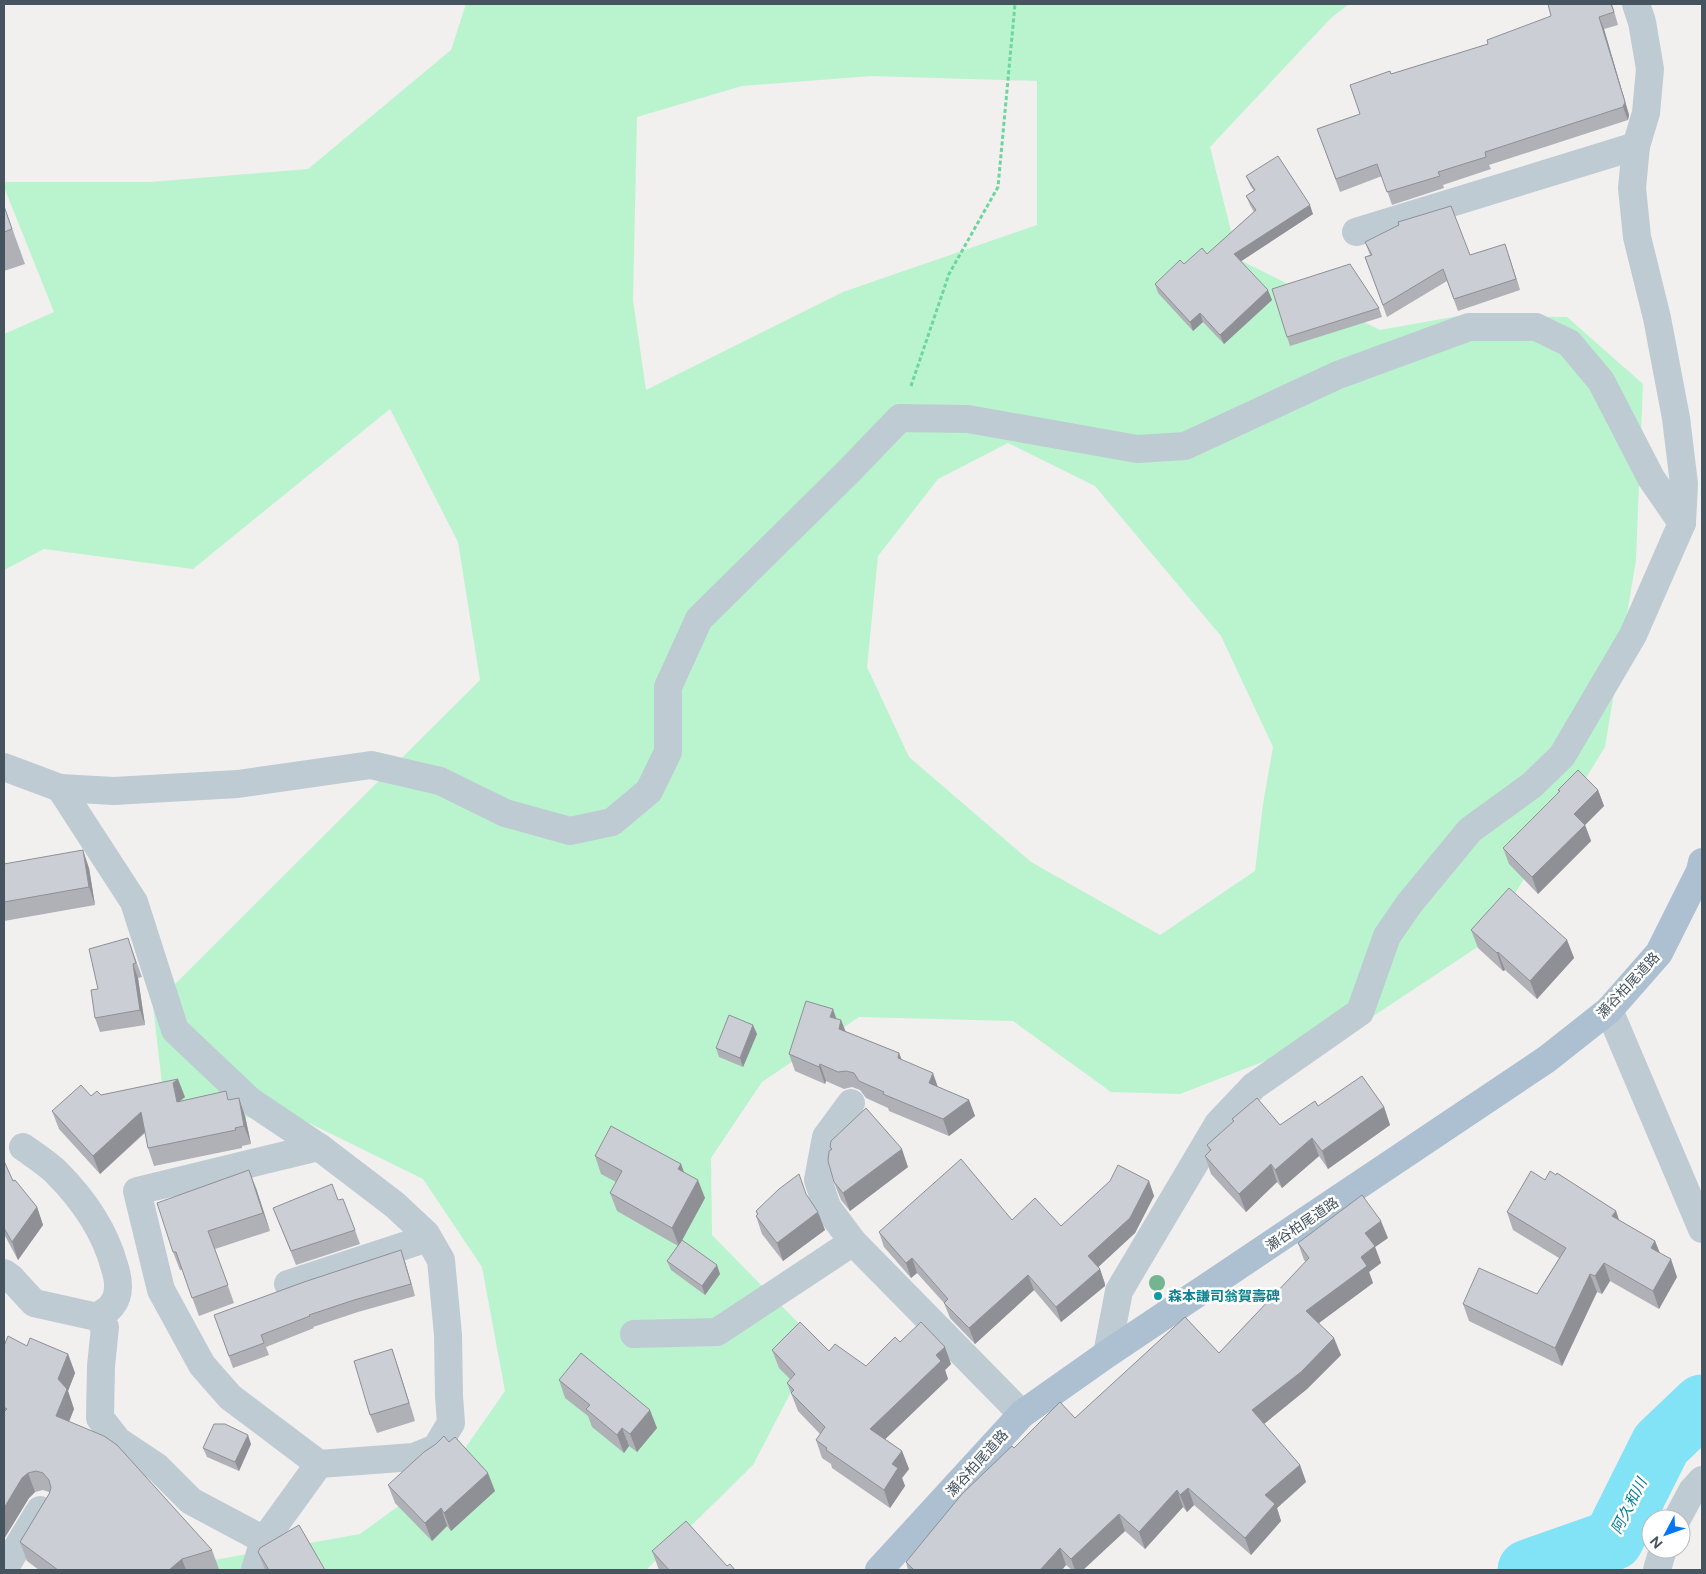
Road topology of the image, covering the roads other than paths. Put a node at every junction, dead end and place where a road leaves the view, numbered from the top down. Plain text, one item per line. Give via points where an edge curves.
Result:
1 (1636, 4) edge
2 (1636, 146) junction
3 (1356, 232) dead end
4 (1682, 522) junction
5 (4, 766) edge
6 (60, 788) junction
7 (1702, 862) edge
8 (1609, 1010) junction
9 (851, 1103) dead end
10 (23, 1147) dead end
11 (319, 1147) junction
12 (1702, 1229) edge
13 (428, 1238) junction
14 (853, 1242) junction
15 (4, 1273) edge
16 (288, 1284) dead end
17 (97, 1317) junction
18 (634, 1334) dead end
19 (1107, 1354) junction
20 (1022, 1414) junction
21 (318, 1464) junction
22 (1702, 1480) edge
23 (42, 1506) edge
24 (1682, 1509) edge
25 (264, 1540) junction
26 (4, 1569) edge
27 (255, 1570) edge
28 (879, 1570) edge

1 - 2 street via 1650,69 1646,113
2 - 3 street
2 - 4 street via 1632,188 1636,237 1657,318 1676,418 1684,484
4 - 6 street via 1651,478 1601,381 1569,343 1536,327 1469,327 1338,374 1185,446 1137,449 968,419 900,418 699,619 668,688 668,752 649,791 612,822 570,831 505,813 440,781 371,765 238,784 114,791
4 - 19 street via 1633,635 1562,756 1532,785 1470,830 1408,904 1387,936 1360,1012 1254,1086 1218,1124 1119,1291
5 - 6 street
6 - 11 street via 134,902 175,1030 248,1100
7 - 8 main road, 瀬谷柏尾道路 via 1659,954
8 - 12 street
8 - 19 main road, 瀬谷柏尾道路 via 1547,1059
9 - 14 street via 826,1137 818,1180 827,1207
10 - 17 street via 55,1171 79,1197 109,1246 118,1290 113,1305
11 - 13 street via 395,1205
11 - 21 street via 137,1191 161,1290 202,1365 230,1397
13 - 16 street
13 - 21 street via 441,1260 451,1423 436,1448 414,1457
14 - 18 street via 716,1332
14 - 20 street
15 - 17 street via 34,1303
17 - 25 street via 105,1327 100,1418 118,1441 157,1468 191,1501
19 - 20 main road, 瀬谷柏尾道路
20 - 28 main road, 瀬谷柏尾道路
21 - 25 street
22 - 24 street
23 - 26 street
25 - 27 street

